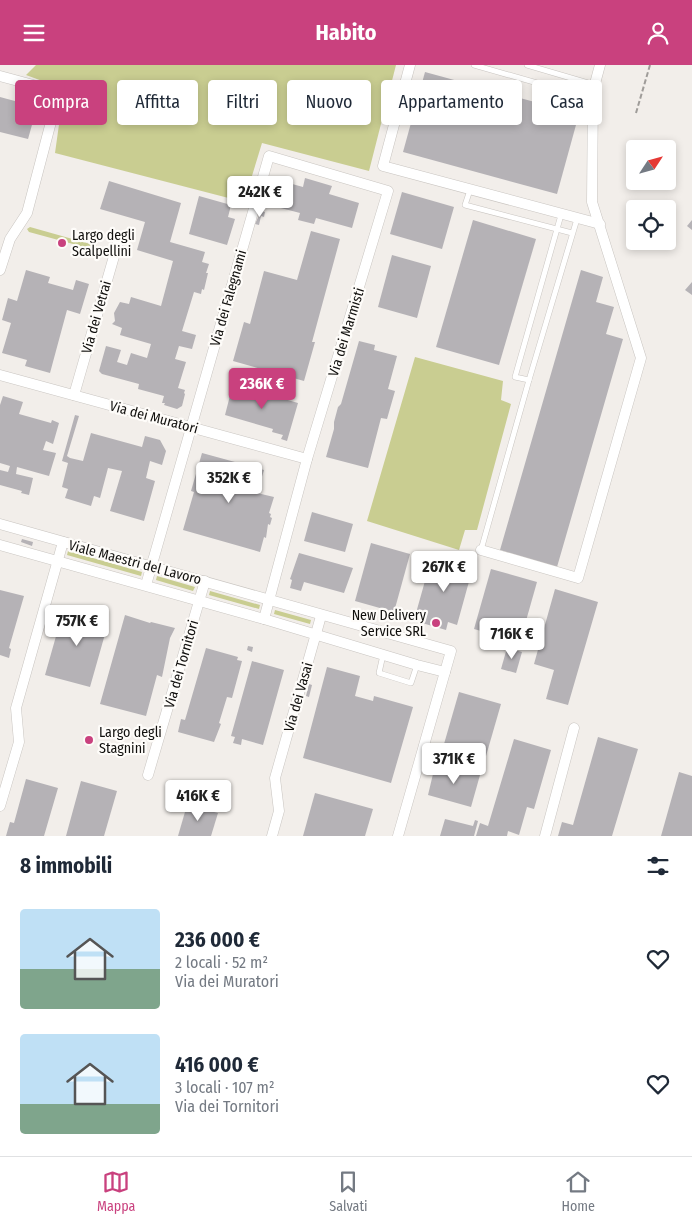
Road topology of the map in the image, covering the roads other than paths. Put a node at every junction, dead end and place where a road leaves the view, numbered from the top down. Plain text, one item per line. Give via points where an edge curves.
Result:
1 (410, 65) edge
2 (474, 65) edge
3 (527, 65) edge
4 (600, 65) edge
5 (0, 76) edge
6 (578, 80) edge
7 (596, 80) edge
8 (532, 82) edge
9 (593, 125) edge
10 (269, 156) joint
11 (470, 190) junction
12 (561, 215) junction
13 (576, 219) junction
14 (600, 225) junction
15 (557, 229) junction
16 (572, 233) junction
17 (119, 239) dead end
18 (0, 270) edge
19 (0, 375) edge
20 (529, 380) junction
21 (74, 395) junction
22 (190, 427) junction
23 (307, 459) junction
24 (0, 524) edge
25 (63, 542) junction
26 (0, 545) edge
27 (481, 550) joint
28 (58, 561) junction
29 (151, 567) junction
30 (205, 581) junction
31 (146, 585) junction
32 (270, 600) junction
33 (200, 601) junction
34 (321, 616) junction
35 (264, 619) junction
36 (316, 634) junction
37 (384, 655) junction
38 (416, 665) junction
39 (445, 671) junction
40 (574, 728) dead end
41 (148, 775) dead end
42 (0, 806) edge
43 (272, 836) edge
44 (398, 836) edge
45 (545, 836) edge

1 - 11 street via 383,166
2 - 8 lane
3 - 6 lane
4 - 7 street
5 - 18 street via 48,89 56,103 27,213 10,239
9 - 14 street via 592,201
10 - 22 street, Via dei Falegnami
10 - 23 street, Via dei Marmisti via 388,191
11 - 12 street
11 - 15 lane via 465,205
12 - 13 street
12 - 15 lane
13 - 14 street
13 - 16 lane
14 - 27 street via 641,358 578,578
15 - 16 lane
15 - 20 lane via 515,377
16 - 20 lane
17 - 21 street, Via dei Vetrai
19 - 21 street, Via dei Muratori
20 - 27 lane
21 - 22 street, Via dei Muratori
22 - 23 street, Via dei Muratori
22 - 29 street, Via dei Falegnami
23 - 32 street, Via dei Marmisti
24 - 25 street, Viale Maestri del Lavoro
25 - 28 street
25 - 29 street, Viale Maestri del Lavoro
26 - 28 street, Viale Maestri del Lavoro
28 - 31 street, Viale Maestri del Lavoro
28 - 42 street via 16,708 19,742
29 - 30 street, Viale Maestri del Lavoro
29 - 31 street, Via dei Falegnami
30 - 32 street, Viale Maestri del Lavoro
30 - 33 street, Via dei Tornitori
31 - 33 street, Viale Maestri del Lavoro
32 - 34 street, Viale Maestri del Lavoro
32 - 35 street, Via dei Marmisti
33 - 35 street, Viale Maestri del Lavoro
33 - 41 street, Via dei Tornitori
34 - 36 street, Via dei Vasai
34 - 39 street, Viale Maestri del Lavoro via 450,651
35 - 36 street, Viale Maestri del Lavoro
36 - 37 street, Viale Maestri del Lavoro
36 - 43 street, Via dei Vasai via 275,778 279,811
37 - 38 street, Viale Maestri del Lavoro
37 - 38 lane via 380,673 411,683
38 - 39 street, Viale Maestri del Lavoro
39 - 44 street
40 - 45 street

